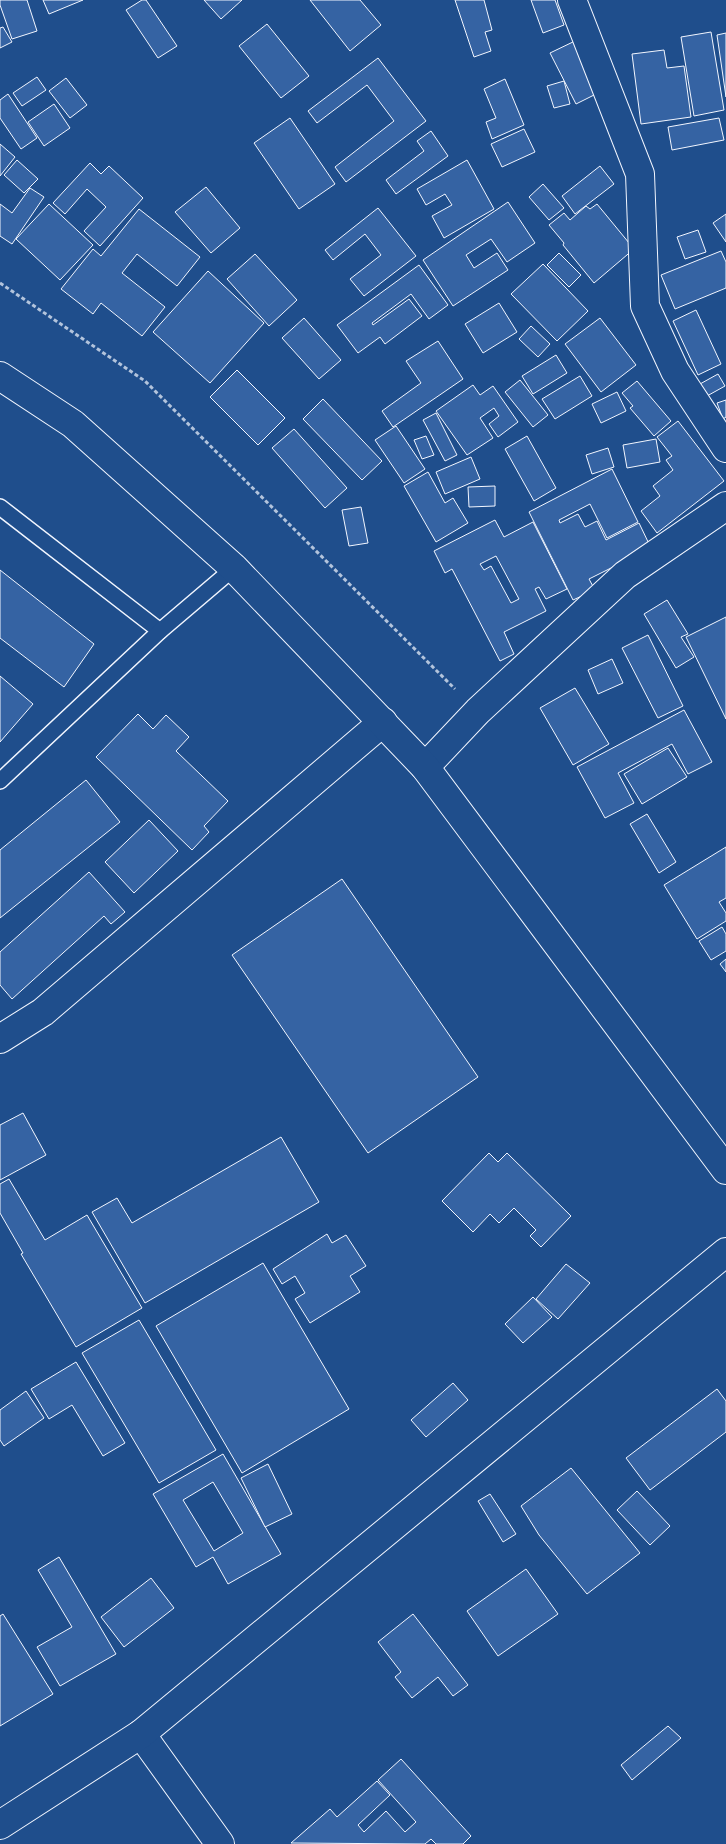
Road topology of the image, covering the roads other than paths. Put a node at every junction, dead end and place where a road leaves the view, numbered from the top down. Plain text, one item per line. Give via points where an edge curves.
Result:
1 (572, 0) edge
2 (0, 376) edge
3 (726, 448) edge
4 (726, 506) edge
5 (0, 507) edge
6 (234, 568) junction
7 (160, 631) junction
8 (383, 722) junction
9 (425, 766) junction
10 (0, 781) edge
11 (0, 1039) edge
12 (726, 1170) edge
13 (726, 1252) edge
14 (141, 1734) junction
15 (0, 1825) edge
16 (220, 1844) edge

1 - 3 main road via 640,174 646,306 675,371
2 - 6 main road via 73,424
4 - 9 main road via 625,575
5 - 7 lane
6 - 7 lane
6 - 8 main road
7 - 10 lane
8 - 9 main road
8 - 11 main road via 43,1012
9 - 12 main road
13 - 14 main road
14 - 15 main road
14 - 16 main road

